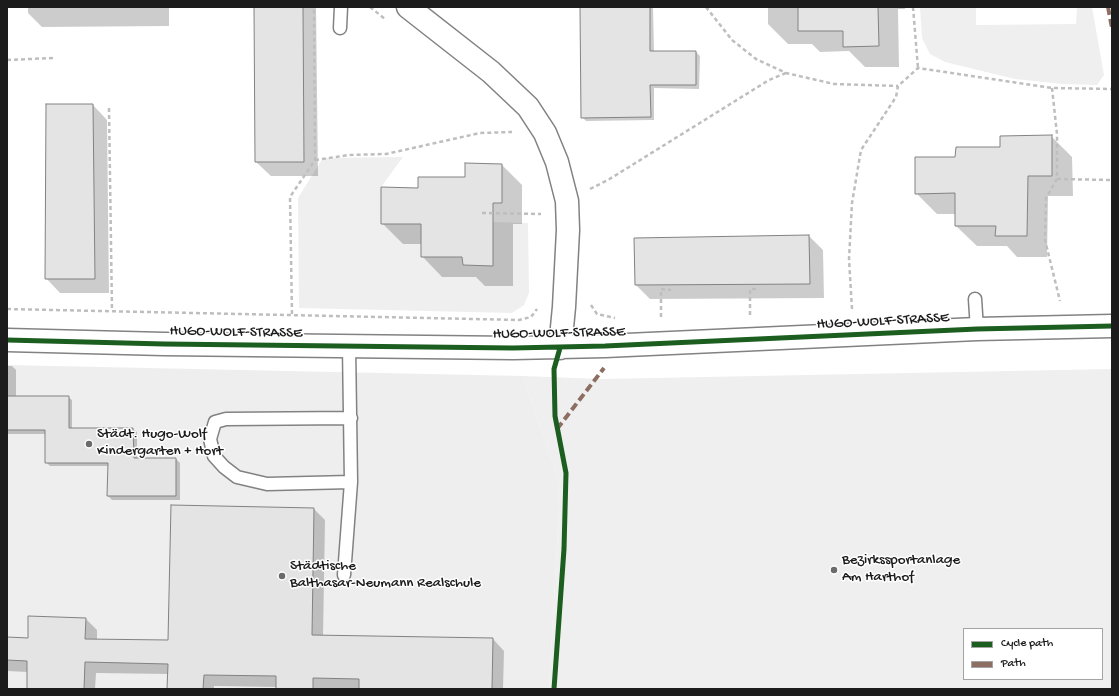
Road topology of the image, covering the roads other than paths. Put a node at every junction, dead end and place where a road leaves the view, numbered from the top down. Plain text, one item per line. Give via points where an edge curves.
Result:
1 (341, 7) edge
2 (408, 7) edge
3 (340, 28) dead end
4 (975, 299) dead end
5 (1112, 326) edge
6 (977, 329) junction
7 (7, 340) edge
8 (349, 346) junction
9 (560, 348) junction
10 (351, 418) junction
11 (351, 482) junction
12 (344, 575) dead end

1 - 3 lane
2 - 9 street via 492,72 528,107 545,133 557,162 567,201
4 - 6 lane
5 - 6 street, HUGO-WOLF-STRASSE
6 - 9 street, HUGO-WOLF-STRASSE
7 - 8 street, HUGO-WOLF-STRASSE
8 - 9 street, HUGO-WOLF-STRASSE
8 - 10 lane
10 - 11 lane
10 - 11 lane via 226,419 215,422 210,439 214,456 237,477 267,484
11 - 12 lane

